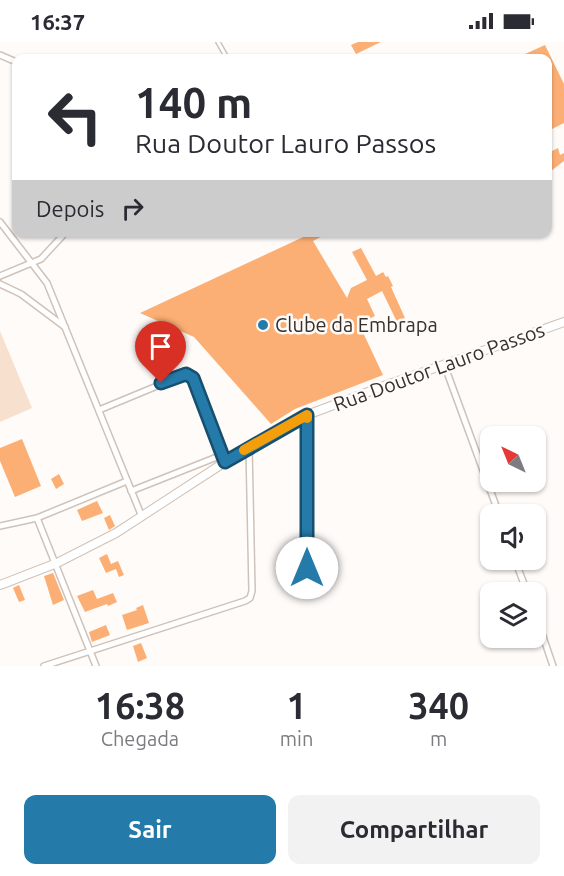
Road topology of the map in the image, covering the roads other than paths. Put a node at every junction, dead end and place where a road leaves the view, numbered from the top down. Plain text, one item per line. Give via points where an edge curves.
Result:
1 (0, 222) edge
2 (62, 237) edge
3 (33, 263) junction
4 (0, 276) edge
5 (0, 284) edge
6 (564, 322) edge
7 (66, 328) junction
8 (444, 364) junction
9 (99, 410) junction
10 (307, 415) junction
11 (249, 447) junction
12 (223, 458) junction
13 (127, 481) junction
14 (131, 490) junction
15 (495, 504) edge
16 (142, 517) junction
17 (37, 518) junction
18 (0, 526) edge
19 (57, 563) junction
20 (307, 568) dead end
21 (0, 585) edge
22 (546, 645) edge
23 (89, 651) junction
24 (44, 666) edge
25 (96, 666) edge
26 (553, 666) edge

1 - 3 street
2 - 3 street
3 - 4 street
3 - 7 street via 47,283
5 - 7 street via 21,294
6 - 8 main road, Rua Doutor Lauro Passos
7 - 9 street
8 - 10 main road, Rua Doutor Lauro Passos
8 - 15 street
9 - 12 street via 186,374 195,380
9 - 13 street
10 - 11 main road, Rua Doutor Lauro Passos
10 - 20 street
11 - 12 main road, Rua Doutor Lauro Passos
11 - 23 street via 250,598
12 - 14 street
12 - 16 main road, Rua Doutor Lauro Passos
13 - 14 street
13 - 17 street
14 - 16 street
16 - 19 main road, Rua Doutor Lauro Passos
17 - 18 street
17 - 19 street
19 - 21 main road, Rua Doutor Lauro Passos
19 - 23 street
22 - 26 street
23 - 24 street
23 - 25 street

